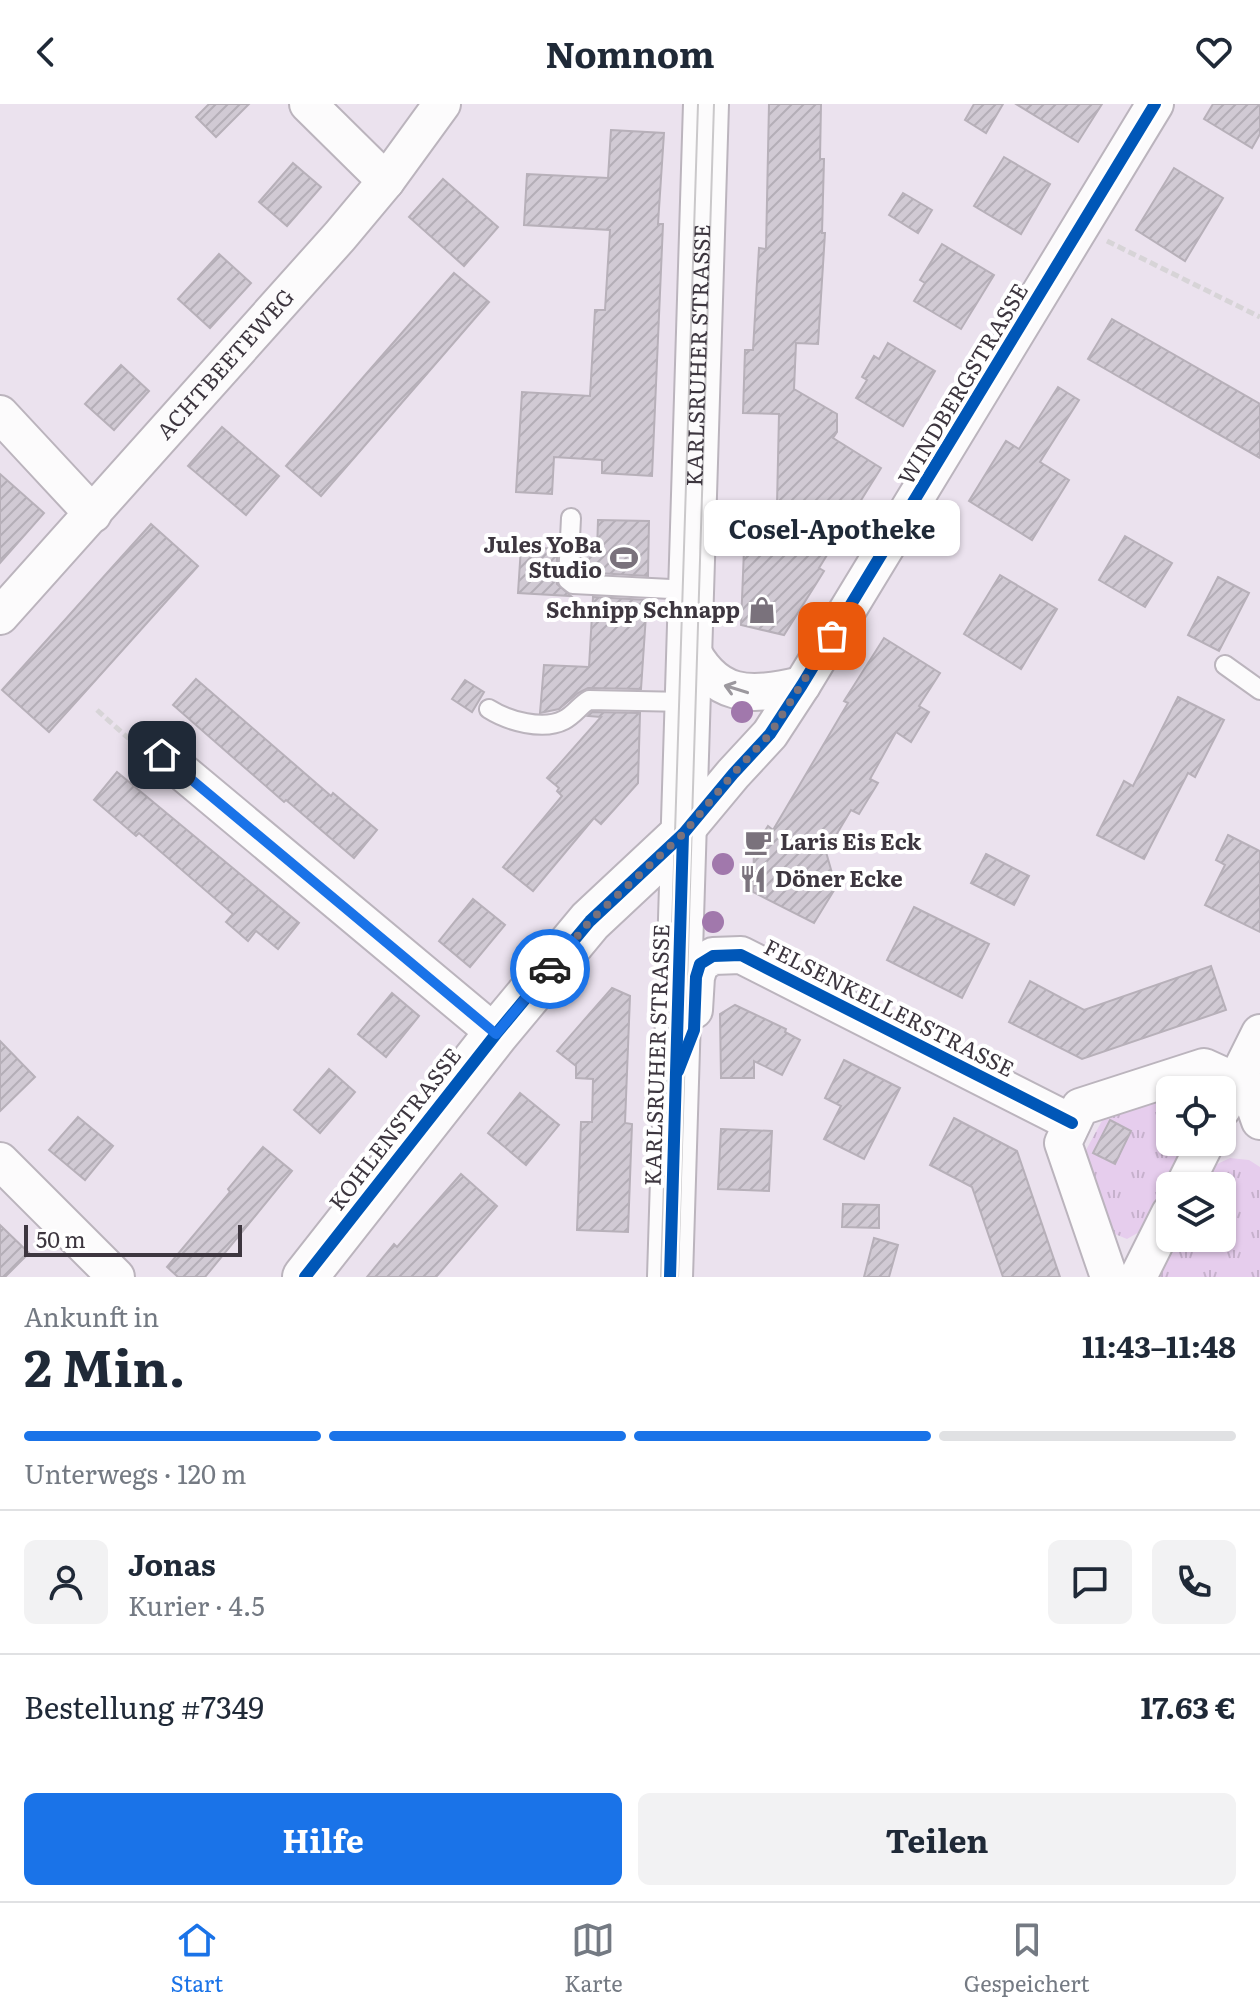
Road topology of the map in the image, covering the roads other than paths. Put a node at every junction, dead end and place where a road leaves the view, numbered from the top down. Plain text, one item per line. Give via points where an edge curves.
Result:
1 (308, 104) edge
2 (442, 104) edge
3 (706, 104) edge
4 (1155, 104) edge
5 (386, 181) junction
6 (0, 414) edge
7 (93, 514) junction
8 (571, 518) dead end
9 (690, 590) junction
10 (0, 616) edge
11 (689, 645) junction
12 (1225, 665) dead end
13 (802, 685) junction
14 (1260, 690) edge
15 (686, 702) junction
16 (489, 709) dead end
17 (162, 755) road end
18 (683, 834) junction
19 (1260, 1033) edge
20 (496, 1034) junction
21 (678, 1071) junction
22 (1176, 1076) edge
23 (1212, 1076) edge
24 (1236, 1081) edge
25 (1156, 1082) edge
26 (1236, 1092) edge
27 (1260, 1121) edge
28 (1072, 1123) junction
29 (0, 1161) edge
30 (1156, 1241) edge
31 (116, 1277) edge
32 (305, 1277) edge
33 (670, 1277) edge
34 (1109, 1277) edge
35 (1138, 1277) edge

1 - 5 street
2 - 5 street, ACHTBEETEWEG
3 - 9 street, KARLSRUHER STRASSE
4 - 13 street, WINDBERGSTRASSE
5 - 7 street, ACHTBEETEWEG
6 - 7 street
7 - 10 street, ACHTBEETEWEG
8 - 9 lane via 568,580 573,584
9 - 11 street, KARLSRUHER STRASSE
13 -> 11 street via 761,693 732,690 714,681
11 - 15 street, KARLSRUHER STRASSE
12 - 14 lane
13 - 18 street, WINDBERGSTRASSE via 770,734
15 - 16 lane via 589,700 552,725 508,720
15 - 18 street, KARLSRUHER STRASSE
17 - 20 street
18 - 20 street, KOHLENSTRASSE via 590,921
18 - 21 street, KARLSRUHER STRASSE
19 - 24 street
20 - 32 street, KOHLENSTRASSE
21 - 28 street, FELSENKELLERSTRASSE via 694,1030 700,964 726,953 759,963
21 - 33 street, KARLSRUHER STRASSE
22 - 23 street via 1204,1067
25 - 28 street via 1080,1107
26 - 27 street via 1248,1087
28 - 34 street via 1063,1143
29 - 31 street
30 - 35 street

